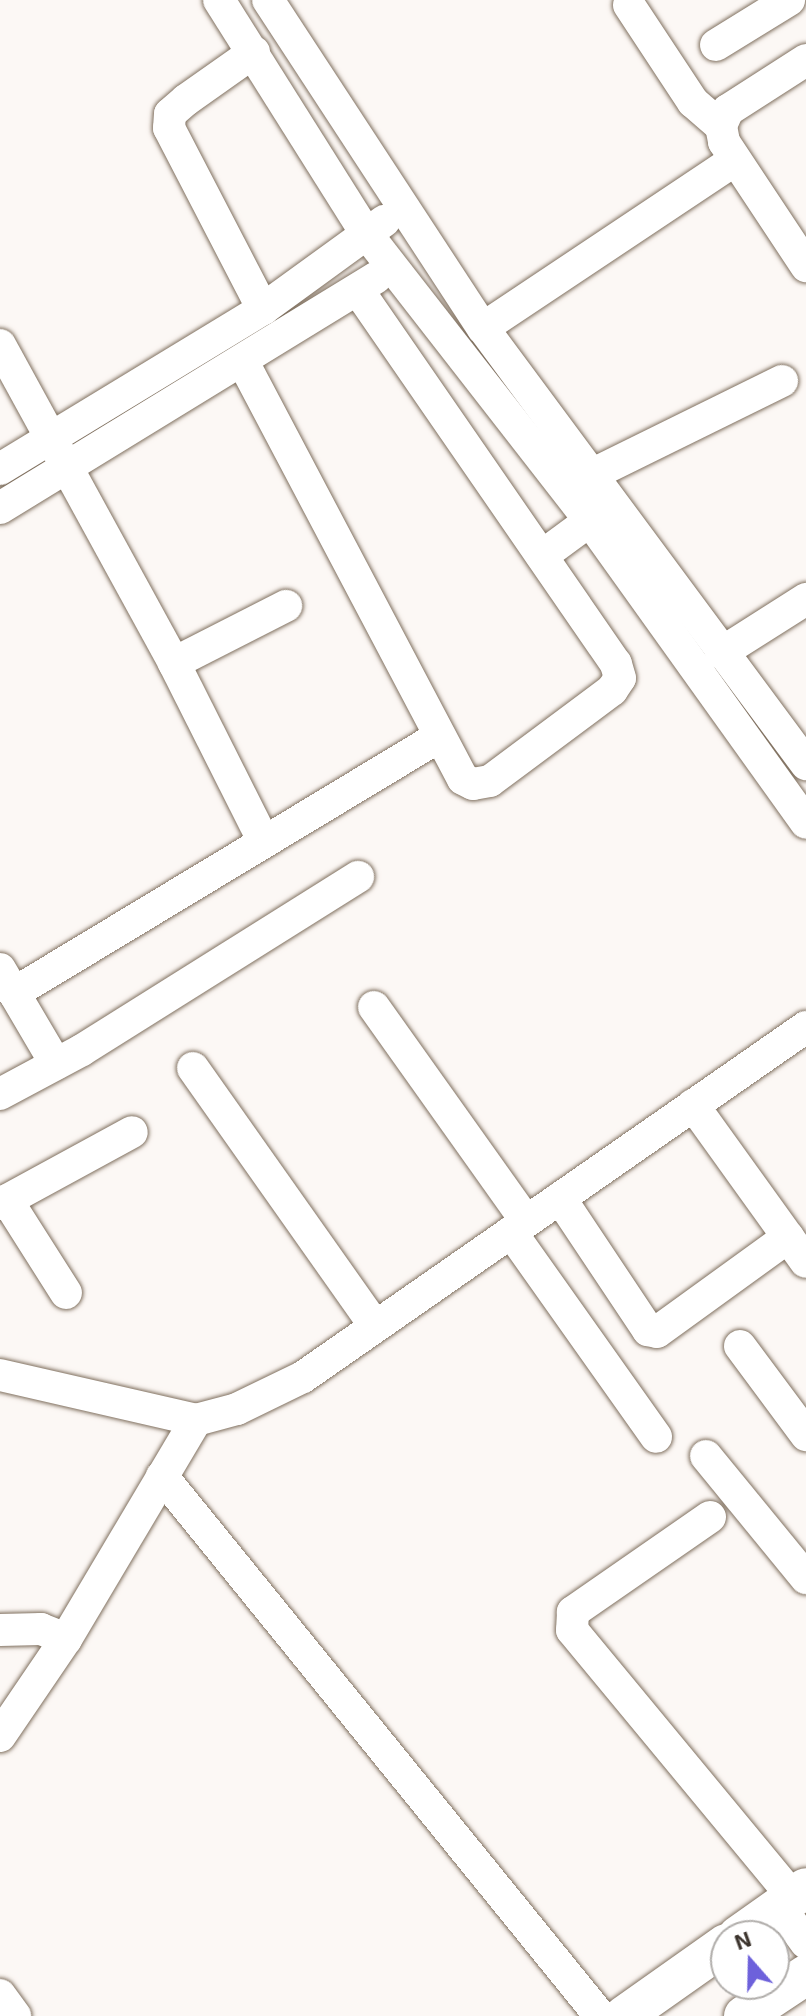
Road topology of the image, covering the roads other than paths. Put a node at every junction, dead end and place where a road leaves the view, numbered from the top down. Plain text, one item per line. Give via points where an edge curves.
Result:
1 (219, 0) edge
2 (268, 0) edge
3 (789, 0) edge
4 (629, 5) dead end
5 (716, 45) dead end
6 (254, 52) junction
7 (806, 60) edge
8 (721, 126) junction
9 (735, 160) junction
10 (404, 208) junction
11 (366, 233) junction
12 (423, 242) junction
13 (394, 265) junction
14 (806, 266) edge
15 (358, 290) junction
16 (263, 309) junction
17 (483, 328) junction
18 (0, 345) edge
19 (243, 362) junction
20 (782, 381) dead end
21 (53, 439) junction
22 (0, 469) edge
23 (69, 469) junction
24 (591, 475) junction
25 (0, 508) edge
26 (601, 512) junction
27 (542, 556) junction
28 (806, 599) edge
29 (286, 606) dead end
30 (721, 653) junction
31 (174, 663) junction
32 (439, 737) junction
33 (806, 764) edge
34 (806, 823) edge
35 (264, 842) junction
36 (358, 877) dead end
37 (7, 981) edge
38 (374, 1007) dead end
39 (806, 1027) edge
40 (56, 1064) junction
41 (193, 1068) dead end
42 (0, 1094) edge
43 (693, 1105) junction
44 (132, 1132) dead end
45 (560, 1198) junction
46 (3, 1202) edge
47 (519, 1226) junction
48 (797, 1250) edge
49 (66, 1293) dead end
50 (375, 1326) junction
51 (740, 1346) dead end
52 (0, 1375) edge
53 (196, 1420) junction
54 (806, 1435) edge
55 (656, 1437) dead end
56 (706, 1456) dead end
57 (162, 1476) junction
58 (710, 1517) dead end
59 (806, 1578) edge
60 (0, 1630) edge
61 (66, 1639) junction
62 (0, 1736) edge
63 (793, 1897) edge
64 (761, 1920) edge
65 (806, 1943) edge
66 (710, 1955) edge
67 (806, 1975) edge
68 (0, 1995) edge
69 (15, 2016) edge
70 (600, 2016) edge
71 (624, 2016) edge
72 (744, 2016) edge

1 - 6 street
2 - 10 street
3 - 5 street
4 - 8 street via 693,102
6 - 11 street
6 - 16 street via 170,114 169,128
7 - 8 street via 728,110
8 - 9 street
9 - 14 street
9 - 17 street
10 - 11 street
10 - 12 street
11 - 13 street
11 - 16 street
12 - 13 street
12 - 17 street
13 - 15 street
13 - 26 street
15 - 19 street
15 - 27 street
16 - 21 street
17 - 24 street
18 - 21 street
19 - 23 street
19 - 32 street
20 - 24 street
21 - 22 street
21 - 23 street
23 - 25 street
23 - 31 street
24 - 26 street
26 - 27 street
26 - 30 street
26 - 34 street
27 - 32 street via 616,664 620,678 612,690 490,781 473,784 463,779
28 - 30 street
29 - 31 street
30 - 33 street
31 - 35 street
32 - 35 street
35 - 37 street
36 - 40 street
37 - 40 street
38 - 47 street
39 - 43 street
40 - 42 street
41 - 50 street
43 - 45 street
43 - 48 street
44 - 46 street
45 - 47 street
45 - 48 street via 648,1330 657,1332
46 - 49 street
47 - 50 street
47 - 55 street
50 - 53 street via 303,1377 237,1409
51 - 54 street
52 - 53 street
53 - 57 street
56 - 59 street
57 - 61 street
57 - 70 street
58 - 63 street via 573,1612 572,1630
60 - 61 street via 41,1629
61 - 62 street
63 - 64 main road
63 - 65 street
66 - 71 main road
67 - 72 main road
68 - 69 street

